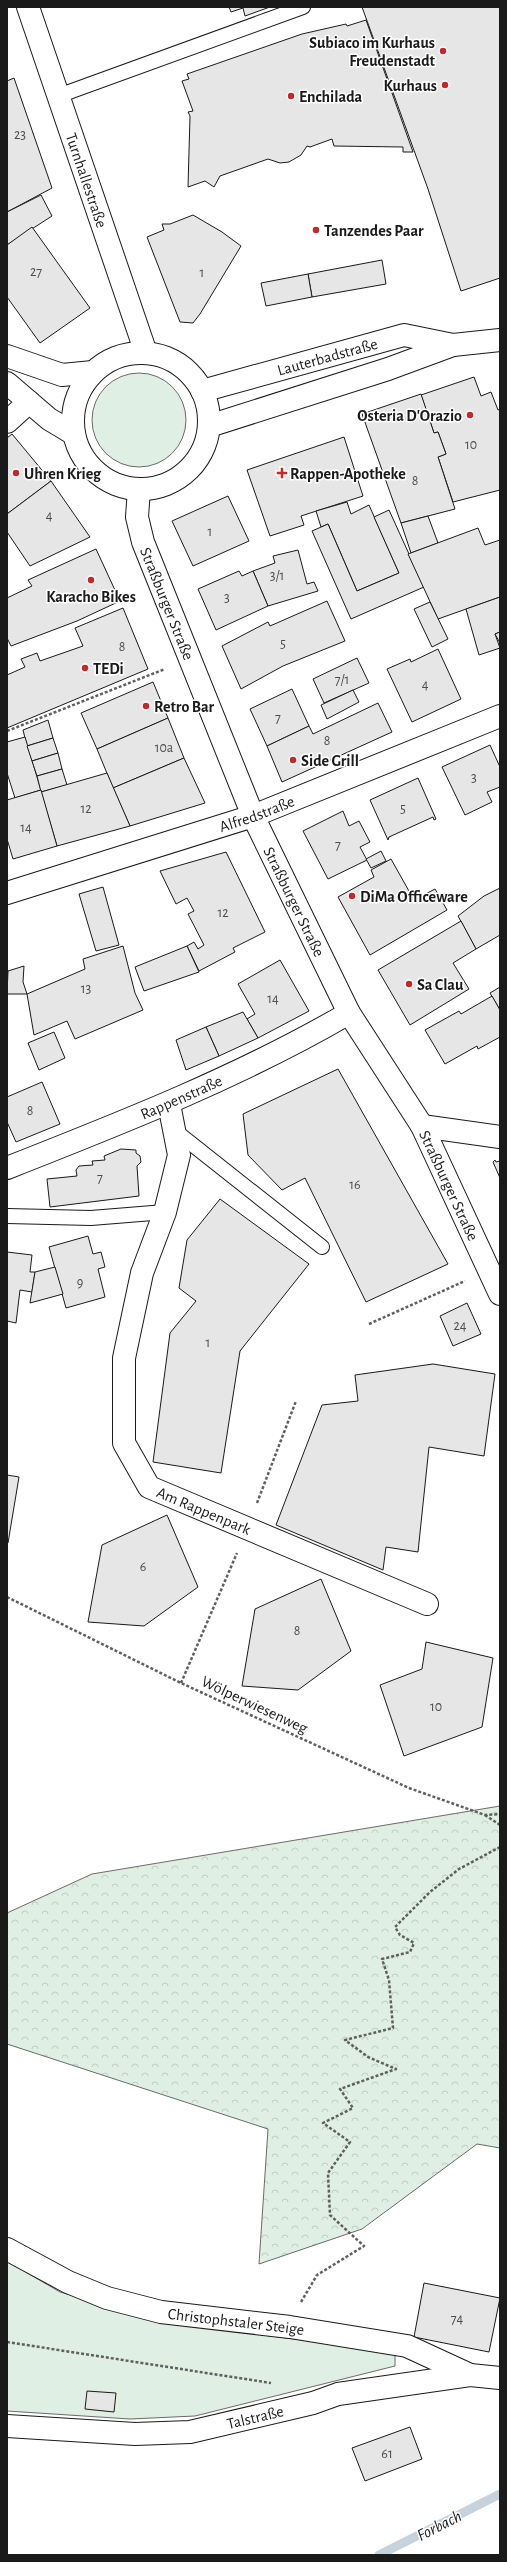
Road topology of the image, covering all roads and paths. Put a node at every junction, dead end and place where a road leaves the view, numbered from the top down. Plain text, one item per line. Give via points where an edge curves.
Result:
1 (28, 7) edge
2 (303, 7) edge
3 (58, 96) junction
4 (499, 343) edge
5 (453, 344) junction
6 (146, 353) junction
7 (7, 356) edge
8 (93, 372) junction
9 (7, 383) edge
10 (202, 392) junction
11 (29, 402) junction
12 (7, 422) edge
13 (209, 426) junction
14 (74, 434) junction
15 (139, 489) junction
16 (190, 659) junction
17 (500, 716) edge
18 (7, 731) edge
19 (253, 816) junction
20 (8, 891) edge
21 (349, 1013) junction
22 (169, 1104) junction
23 (422, 1126) junction
24 (174, 1130) junction
25 (500, 1136) edge
26 (7, 1168) edge
27 (165, 1212) junction
28 (7, 1216) edge
29 (322, 1247) dead end
30 (489, 1270) junction
31 (500, 1294) edge
32 (369, 1324) dead end
33 (296, 1401) dead end
34 (247, 1528) junction
35 (7, 1597) edge
36 (427, 1604) dead end
37 (181, 1683) junction
38 (500, 1814) edge
39 (485, 1815) junction
40 (500, 1825) edge
41 (500, 1846) edge
42 (7, 2250) edge
43 (290, 2327) junction
44 (7, 2342) edge
45 (470, 2375) junction
46 (500, 2378) edge
47 (275, 2384) dead end
48 (7, 2426) edge

1 - 3 street, Turnhallestraße
2 - 3 lane
3 - 6 street, Turnhallestraße
4 - 5 street, Lauterbadstraße
5 - 10 street, Lauterbadstraße via 404,335
5 - 13 street, Lauterbadstraße via 388,369
6 - 8 street via 127,354 109,361
6 - 10 street via 164,356 180,364 193,376
7 - 8 street via 62,375
8 - 14 street via 80,390 76,404
9 - 11 street
10 - 13 street via 208,408
11 - 12 street
11 - 14 street via 48,418
13 - 15 street via 206,443 187,472 173,481
14 - 15 street via 82,455 97,473 116,485
15 - 16 street, Straßburger Straße via 137,517 143,542
16 - 18 path
16 - 19 street, Straßburger Straße
17 - 19 street, Alfredstraße
19 - 20 street, Alfredstraße
19 - 21 street, Straßburger Straße
21 - 22 street, Rappenstraße via 309,1036
21 - 23 street, Straßburger Straße
22 - 24 street, Am Rappenpark
22 - 26 street, Rappenstraße
23 - 25 street
23 - 30 street, Straßburger Straße
24 - 27 street, Am Rappenpark via 179,1155
24 - 29 lane
27 - 28 lane via 91,1218
27 - 34 street, Am Rappenpark via 142,1273 124,1358 124,1443 149,1487
30 - 31 street, Straßburger Straße
30 - 32 path
33 - 34 path
34 - 36 street, Am Rappenpark
34 - 37 path
35 - 37 path, Wölperwiesenweg
37 - 39 path, Wölperwiesenweg via 409,1788
38 - 39 path, Wölperwiesenweg
39 - 40 path
41 - 43 path via 460,1869 430,1892 395,1927 400,1934 414,1943 410,1952 382,1959 389,1980 393,2028 345,2040 368,2057 396,2069 340,2089 353,2108 323,2123 350,2142 328,2173 330,2215 364,2246 317,2275 294,2313
42 - 43 street, Christophstaler Steige via 68,2282 107,2298 161,2312
43 - 45 street, Christophstaler Steige via 407,2346
44 - 47 path
45 - 46 street, Talstraße
45 - 48 street, Talstraße via 338,2394 313,2403 190,2432 135,2434

